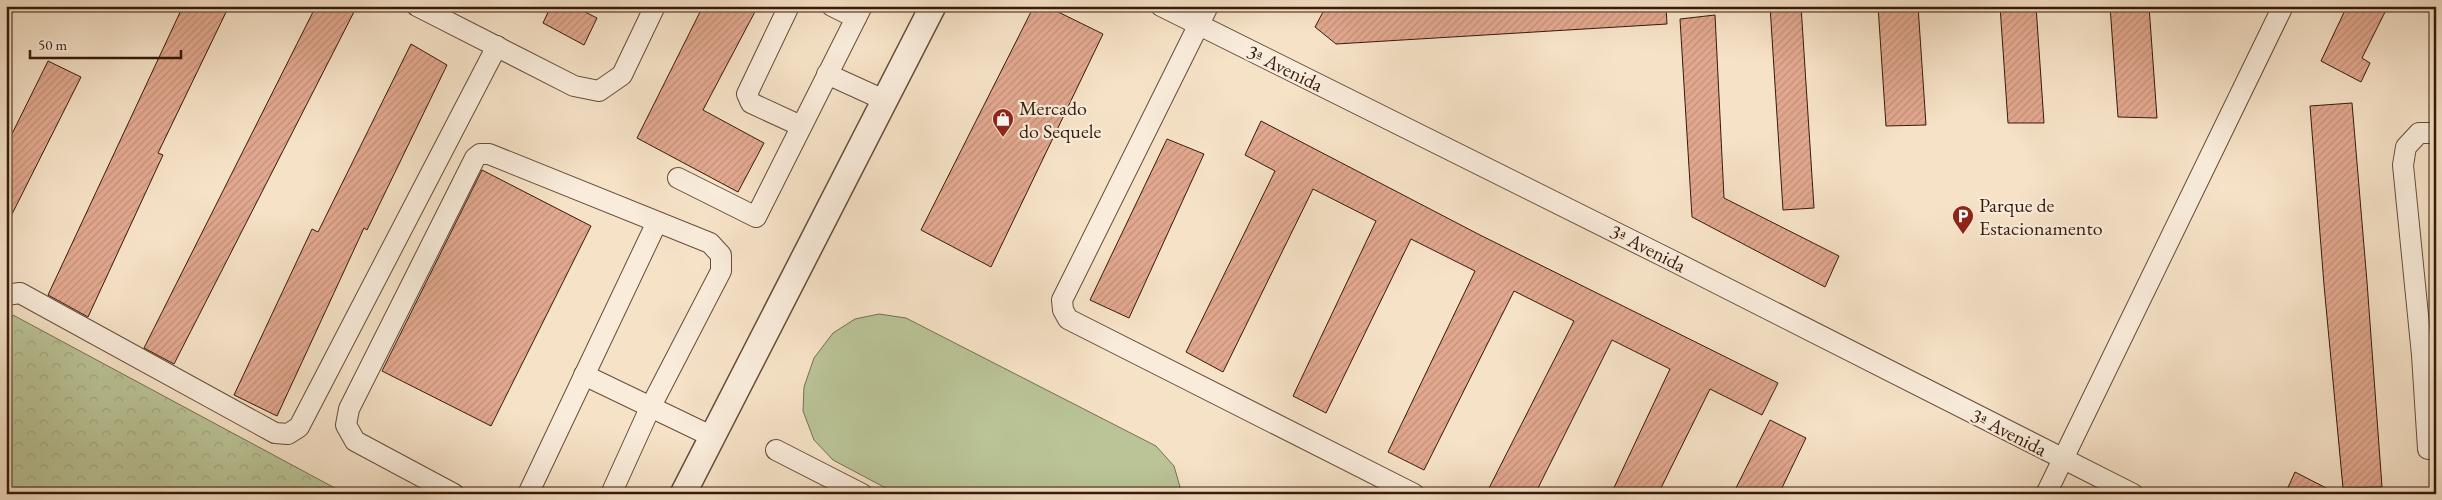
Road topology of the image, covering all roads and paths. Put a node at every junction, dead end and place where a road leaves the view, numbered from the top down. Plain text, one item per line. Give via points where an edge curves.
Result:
1 (417, 6) edge
2 (655, 6) edge
3 (789, 6) edge
4 (832, 6) edge
5 (933, 6) edge
6 (1161, 6) edge
7 (1208, 6) edge
8 (2283, 6) edge
9 (859, 12) edge
10 (1199, 26) junction
11 (497, 46) junction
12 (827, 74) junction
13 (884, 100) junction
14 (801, 126) junction
15 (2436, 133) edge
16 (678, 178) dead end
17 (657, 222) junction
18 (6, 295) edge
19 (2429, 355) edge
20 (584, 375) junction
21 (650, 408) junction
22 (712, 437) junction
23 (2428, 449) dead end
24 (776, 450) dead end
25 (2064, 460) junction
26 (454, 494) edge
27 (528, 494) edge
28 (610, 494) edge
29 (684, 494) edge
30 (862, 494) edge
31 (1414, 494) edge
32 (2046, 494) edge
33 (2133, 494) edge

1 - 11 street
2 - 11 street via 622,75 599,91 574,86
3 - 14 street via 747,94 751,103
4 - 9 street
5 - 13 street
6 - 10 street, 3ª Avenida
7 - 10 street
8 - 25 street
9 - 12 street
10 - 25 street, 3ª Avenida via 1669,259
10 - 31 street via 1062,300 1063,310 1068,319
11 - 18 street via 299,427 288,434 275,433 20,293
12 - 13 street
12 - 14 street
13 - 22 street
14 - 16 street via 756,217
15 - 19 street via 2419,133 2406,147 2404,165
17 - 20 street
17 - 21 street via 710,243 721,255 722,271
17 - 26 street via 489,154 475,158 349,409 346,425 355,441
19 - 23 street
20 - 21 street
20 - 27 street
21 - 22 street
21 - 28 street
22 - 29 street
24 - 30 street
25 - 32 street
25 - 33 street, 3ª Avenida

